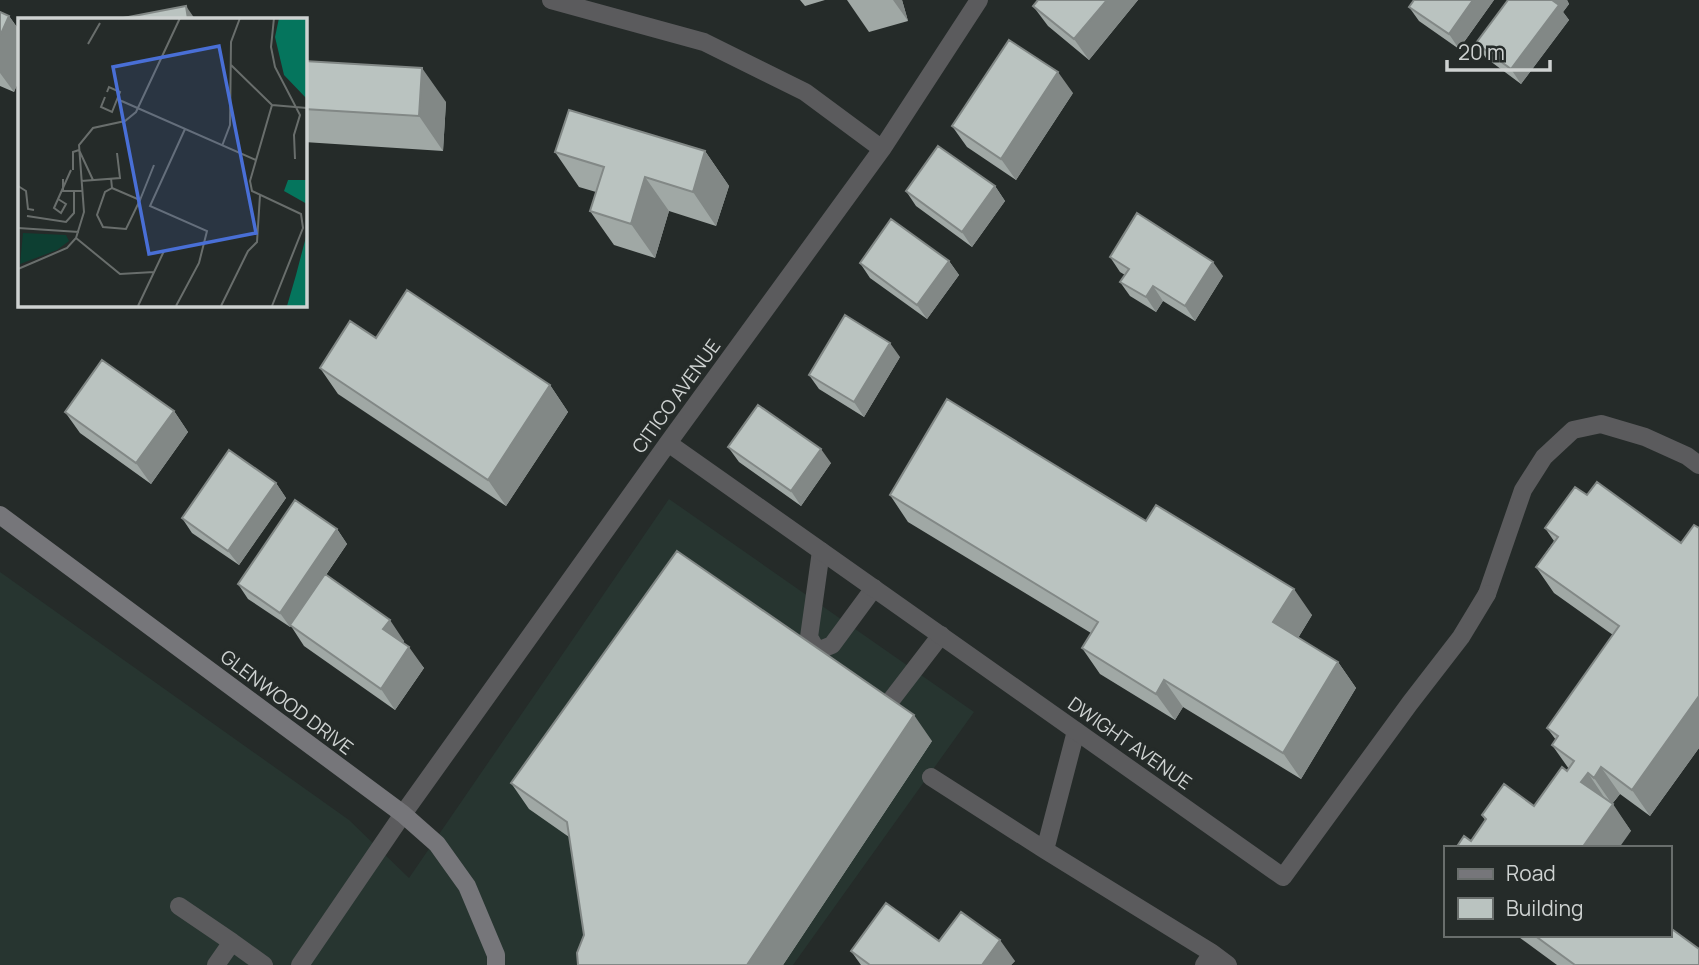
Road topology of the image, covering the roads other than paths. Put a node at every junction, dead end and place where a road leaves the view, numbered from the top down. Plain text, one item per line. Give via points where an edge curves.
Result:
1 (551, 0) edge
2 (979, 0) edge
3 (882, 149) junction
4 (668, 443) junction
5 (1699, 465) edge
6 (0, 515) edge
7 (821, 551) junction
8 (874, 588) junction
9 (941, 635) junction
10 (885, 708) edge
11 (1076, 731) junction
12 (931, 776) dead end
13 (403, 814) junction
14 (1045, 850) junction
15 (179, 906) dead end
16 (232, 943) junction
17 (1208, 959) edge
18 (216, 965) edge
19 (264, 965) edge
20 (300, 965) edge
21 (496, 965) edge
22 (1228, 965) edge

1 - 3 street via 704,42 805,92
2 - 3 street, CITICO AVENUE
3 - 4 street, CITICO AVENUE
4 - 7 street, DWIGHT AVENUE
4 - 13 street, CITICO AVENUE
5 - 11 street, DWIGHT AVENUE via 1645,437 1601,424 1573,430 1544,457 1523,490 1487,594 1461,637 1283,877
6 - 13 street, GLENWOOD DRIVE
7 - 8 street, DWIGHT AVENUE
7 - 8 street via 809,637 815,655 832,645
8 - 9 street, DWIGHT AVENUE
9 - 10 street
9 - 11 street, DWIGHT AVENUE
11 - 14 street
12 - 14 street
13 - 20 street, CITICO AVENUE
13 - 21 street, GLENWOOD DRIVE via 437,844 467,886
14 - 17 street
15 - 16 street
16 - 18 street
16 - 19 street
17 - 22 street

